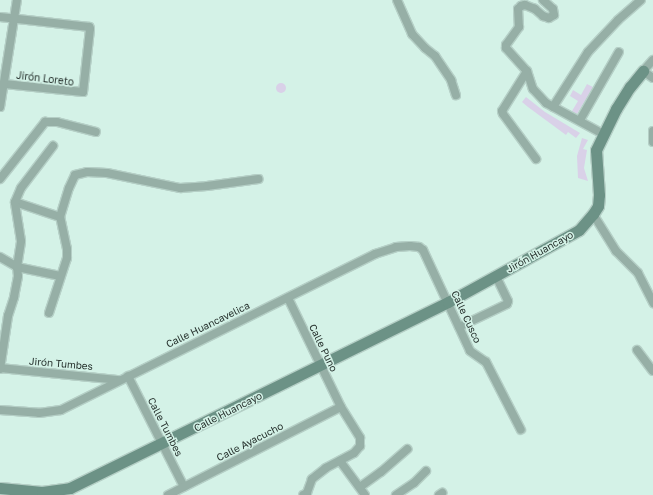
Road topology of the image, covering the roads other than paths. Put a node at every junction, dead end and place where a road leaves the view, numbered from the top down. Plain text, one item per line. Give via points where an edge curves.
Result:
1 (17, 0) edge
2 (397, 0) edge
3 (543, 0) edge
4 (641, 0) edge
5 (0, 17) edge
6 (14, 19) junction
7 (619, 52) dead end
8 (653, 60) edge
9 (527, 71) junction
10 (643, 72) junction
11 (653, 78) edge
12 (4, 84) junction
13 (456, 95) dead end
14 (0, 107) edge
15 (553, 107) junction
16 (580, 120) junction
17 (653, 131) edge
18 (96, 132) dead end
19 (603, 134) junction
20 (653, 142) edge
21 (53, 146) dead end
22 (536, 159) dead end
23 (0, 179) edge
24 (259, 180) dead end
25 (16, 202) junction
26 (593, 214) junction
27 (60, 217) junction
28 (423, 250) joint
29 (0, 257) edge
30 (17, 267) junction
31 (60, 276) junction
32 (496, 276) junction
33 (288, 298) junction
34 (448, 302) junction
35 (653, 303) edge
36 (49, 313) dead end
37 (459, 327) junction
38 (637, 350) dead end
39 (319, 366) junction
40 (0, 369) edge
41 (653, 371) edge
42 (128, 376) junction
43 (120, 380) junction
44 (341, 407) junction
45 (0, 410) edge
46 (521, 430) dead end
47 (162, 444) junction
48 (407, 449) dead end
49 (340, 462) junction
50 (426, 471) dead end
51 (184, 487) junction
52 (360, 487) junction
53 (0, 488) edge
54 (168, 495) edge
55 (302, 495) edge
56 (365, 495) edge
57 (396, 495) edge

1 - 6 street
2 - 13 street via 412,34 435,56 451,80
3 - 9 street via 553,9 554,15 550,18 535,9 521,6 518,9 519,27 506,45
4 - 15 street via 588,52
5 - 6 street
6 - 12 street
6 - 12 street, Jirón Loreto via 89,27 82,92
7 - 16 street
8 - 10 street
9 - 15 street via 533,88
9 - 22 street via 502,114
10 - 11 street
10 - 19 street, Jirón Huancayo via 630,87
12 - 14 street
15 - 16 street
16 - 19 street
17 - 20 street
18 - 23 street via 57,122 45,122
19 - 26 street, Jirón Huancayo via 596,150 599,195 598,206
21 - 25 street via 21,188
24 - 27 street via 180,188 107,173 87,172 76,175
25 - 27 street
25 - 30 street via 21,241
26 - 32 street, Jirón Huancayo via 579,230
26 - 35 street via 616,251 638,273
27 - 31 street via 67,249 67,258
28 - 33 street, Calle Huancavelica via 416,246 403,246 380,251
28 - 34 street, Calle Cusco
29 - 30 street
30 - 31 street
30 - 40 street via 18,276 5,332
31 - 36 street
32 - 34 street, Jirón Huancayo
32 - 37 street via 508,301 507,304
33 - 39 street, Calle Puno
33 - 42 street, Calle Huancavelica
34 - 37 street, Calle Cusco
34 - 39 street, Calle Huancayo
37 - 46 street, Calle Cusco via 470,350 486,362
38 - 41 street
39 - 44 street, Calle Puno
39 - 47 street, Calle Huancayo
40 - 43 street, Jirón Tumbes
42 - 43 street, Calle Huancavelica
42 - 47 street, Calle Tumbes
43 - 45 street, Calle Huancavelica via 53,412
44 - 49 street, Calle Puno via 360,438 360,446
44 - 51 street, Calle Ayacucho
47 - 51 street, Calle Tumbes
47 - 53 street, Calle Huancayo via 66,490 42,492
48 - 52 street
49 - 52 street
49 - 55 street via 326,468 312,479 307,493
50 - 57 street
51 - 54 street, Calle Ayacucho
52 - 56 street

